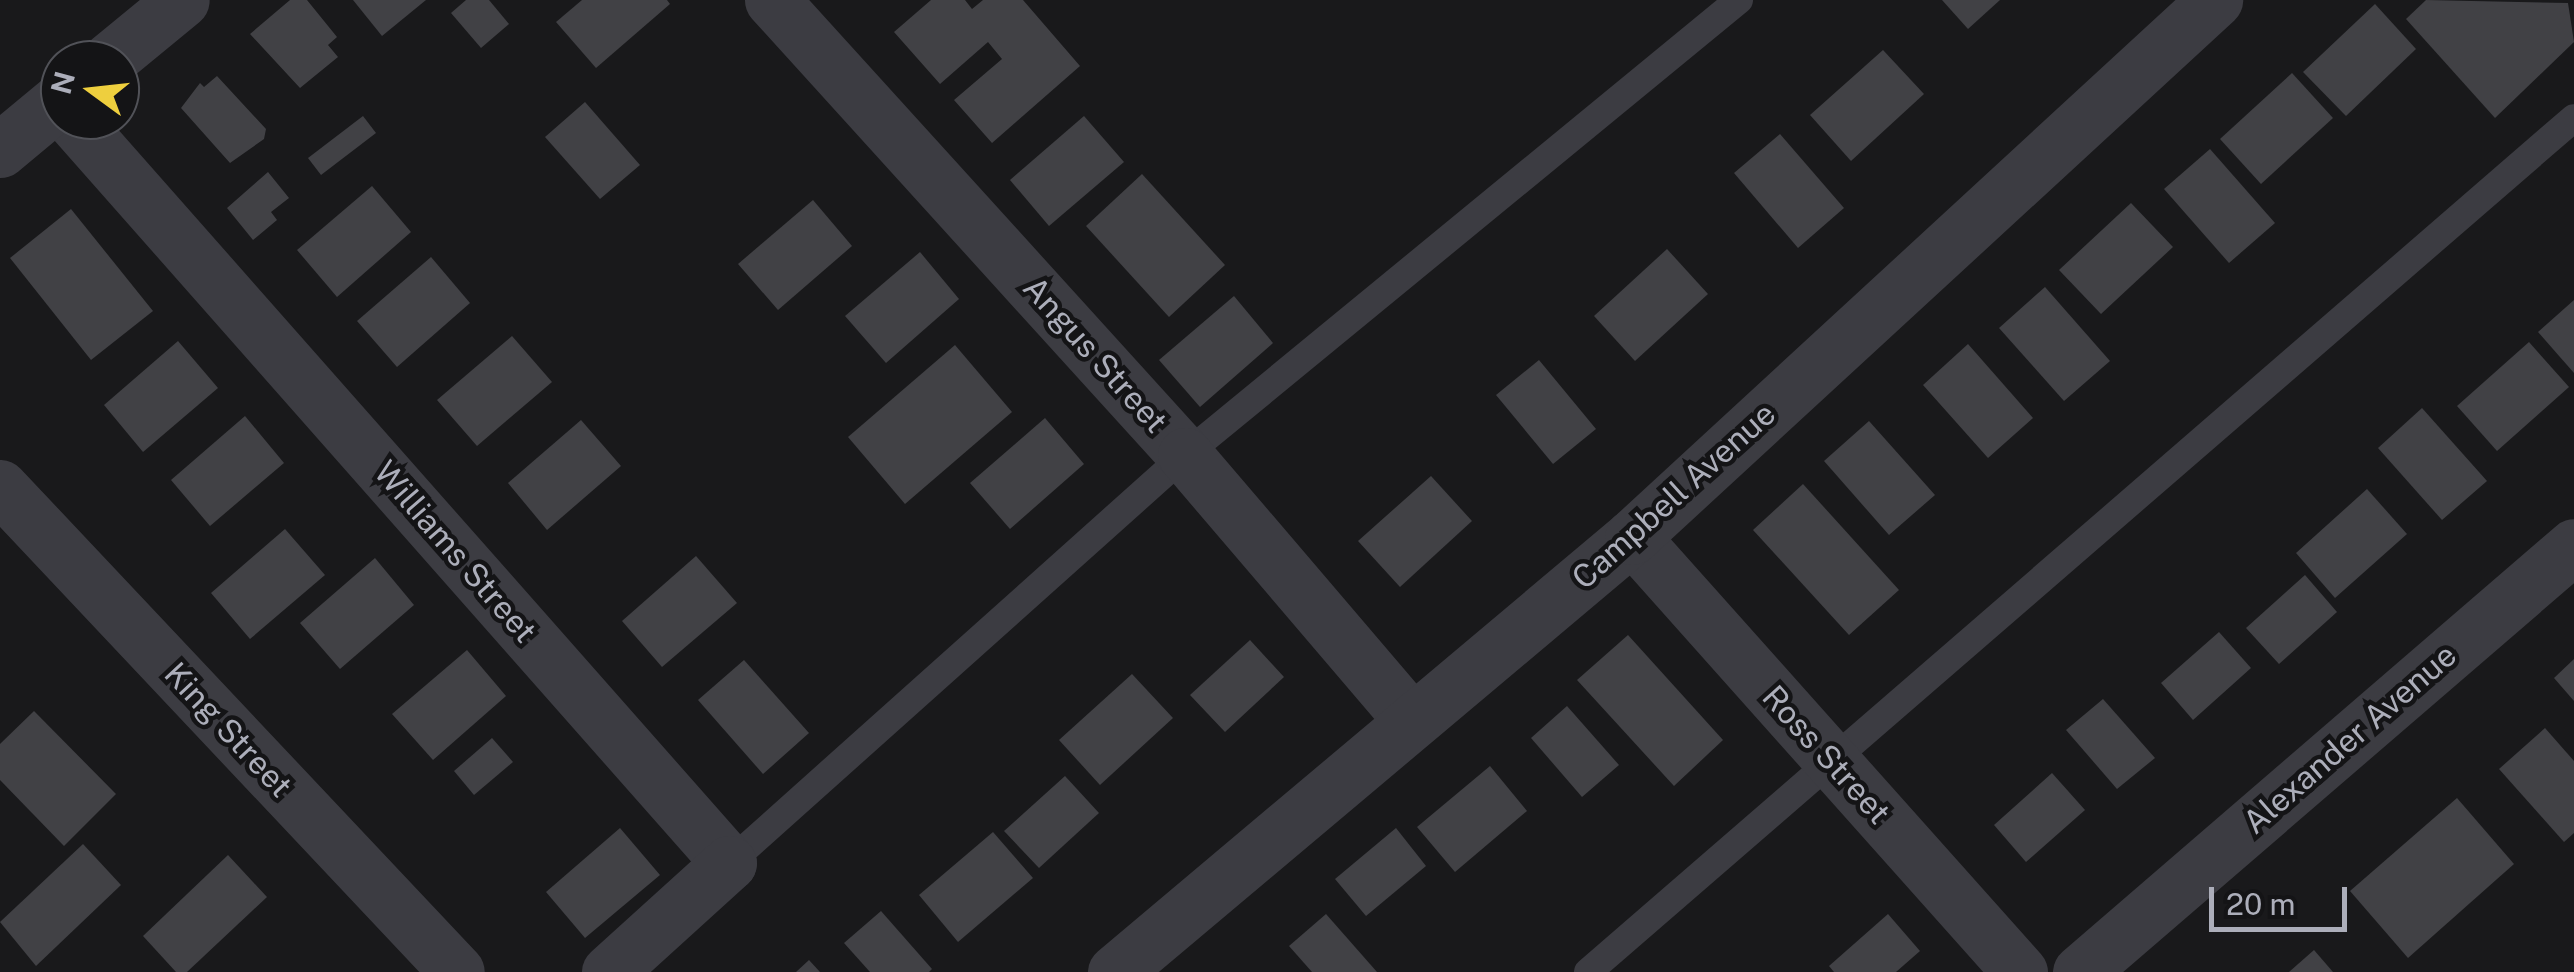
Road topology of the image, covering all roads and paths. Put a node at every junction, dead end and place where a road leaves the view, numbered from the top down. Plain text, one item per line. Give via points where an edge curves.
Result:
1 (182, 0) edge
2 (772, 0) edge
3 (1738, 0) edge
4 (2216, 0) edge
5 (133, 40) edge
6 (2574, 118) edge
7 (40, 123) edge
8 (92, 140) edge
9 (0, 150) edge
10 (1185, 454) junction
11 (0, 487) edge
12 (1632, 537) junction
13 (2574, 546) edge
14 (1410, 718) junction
15 (1833, 762) junction
16 (729, 863) junction
17 (457, 972) edge
18 (609, 972) edge
19 (1115, 972) edge
20 (1588, 972) edge
21 (2020, 972) edge
22 (2080, 972) edge

1 - 5 street
2 - 10 street, Angus Street
3 - 10 lane
4 - 12 street, Campbell Avenue
6 - 15 lane
7 - 9 street
8 - 16 street, Williams Street
10 - 14 street, Angus Street
10 - 16 lane
11 - 17 street, King Street
12 - 14 street, Campbell Avenue
12 - 15 street, Ross Street
13 - 22 street, Alexander Avenue
14 - 19 street, Campbell Avenue
15 - 20 lane
15 - 21 street, Ross Street
16 - 18 street

